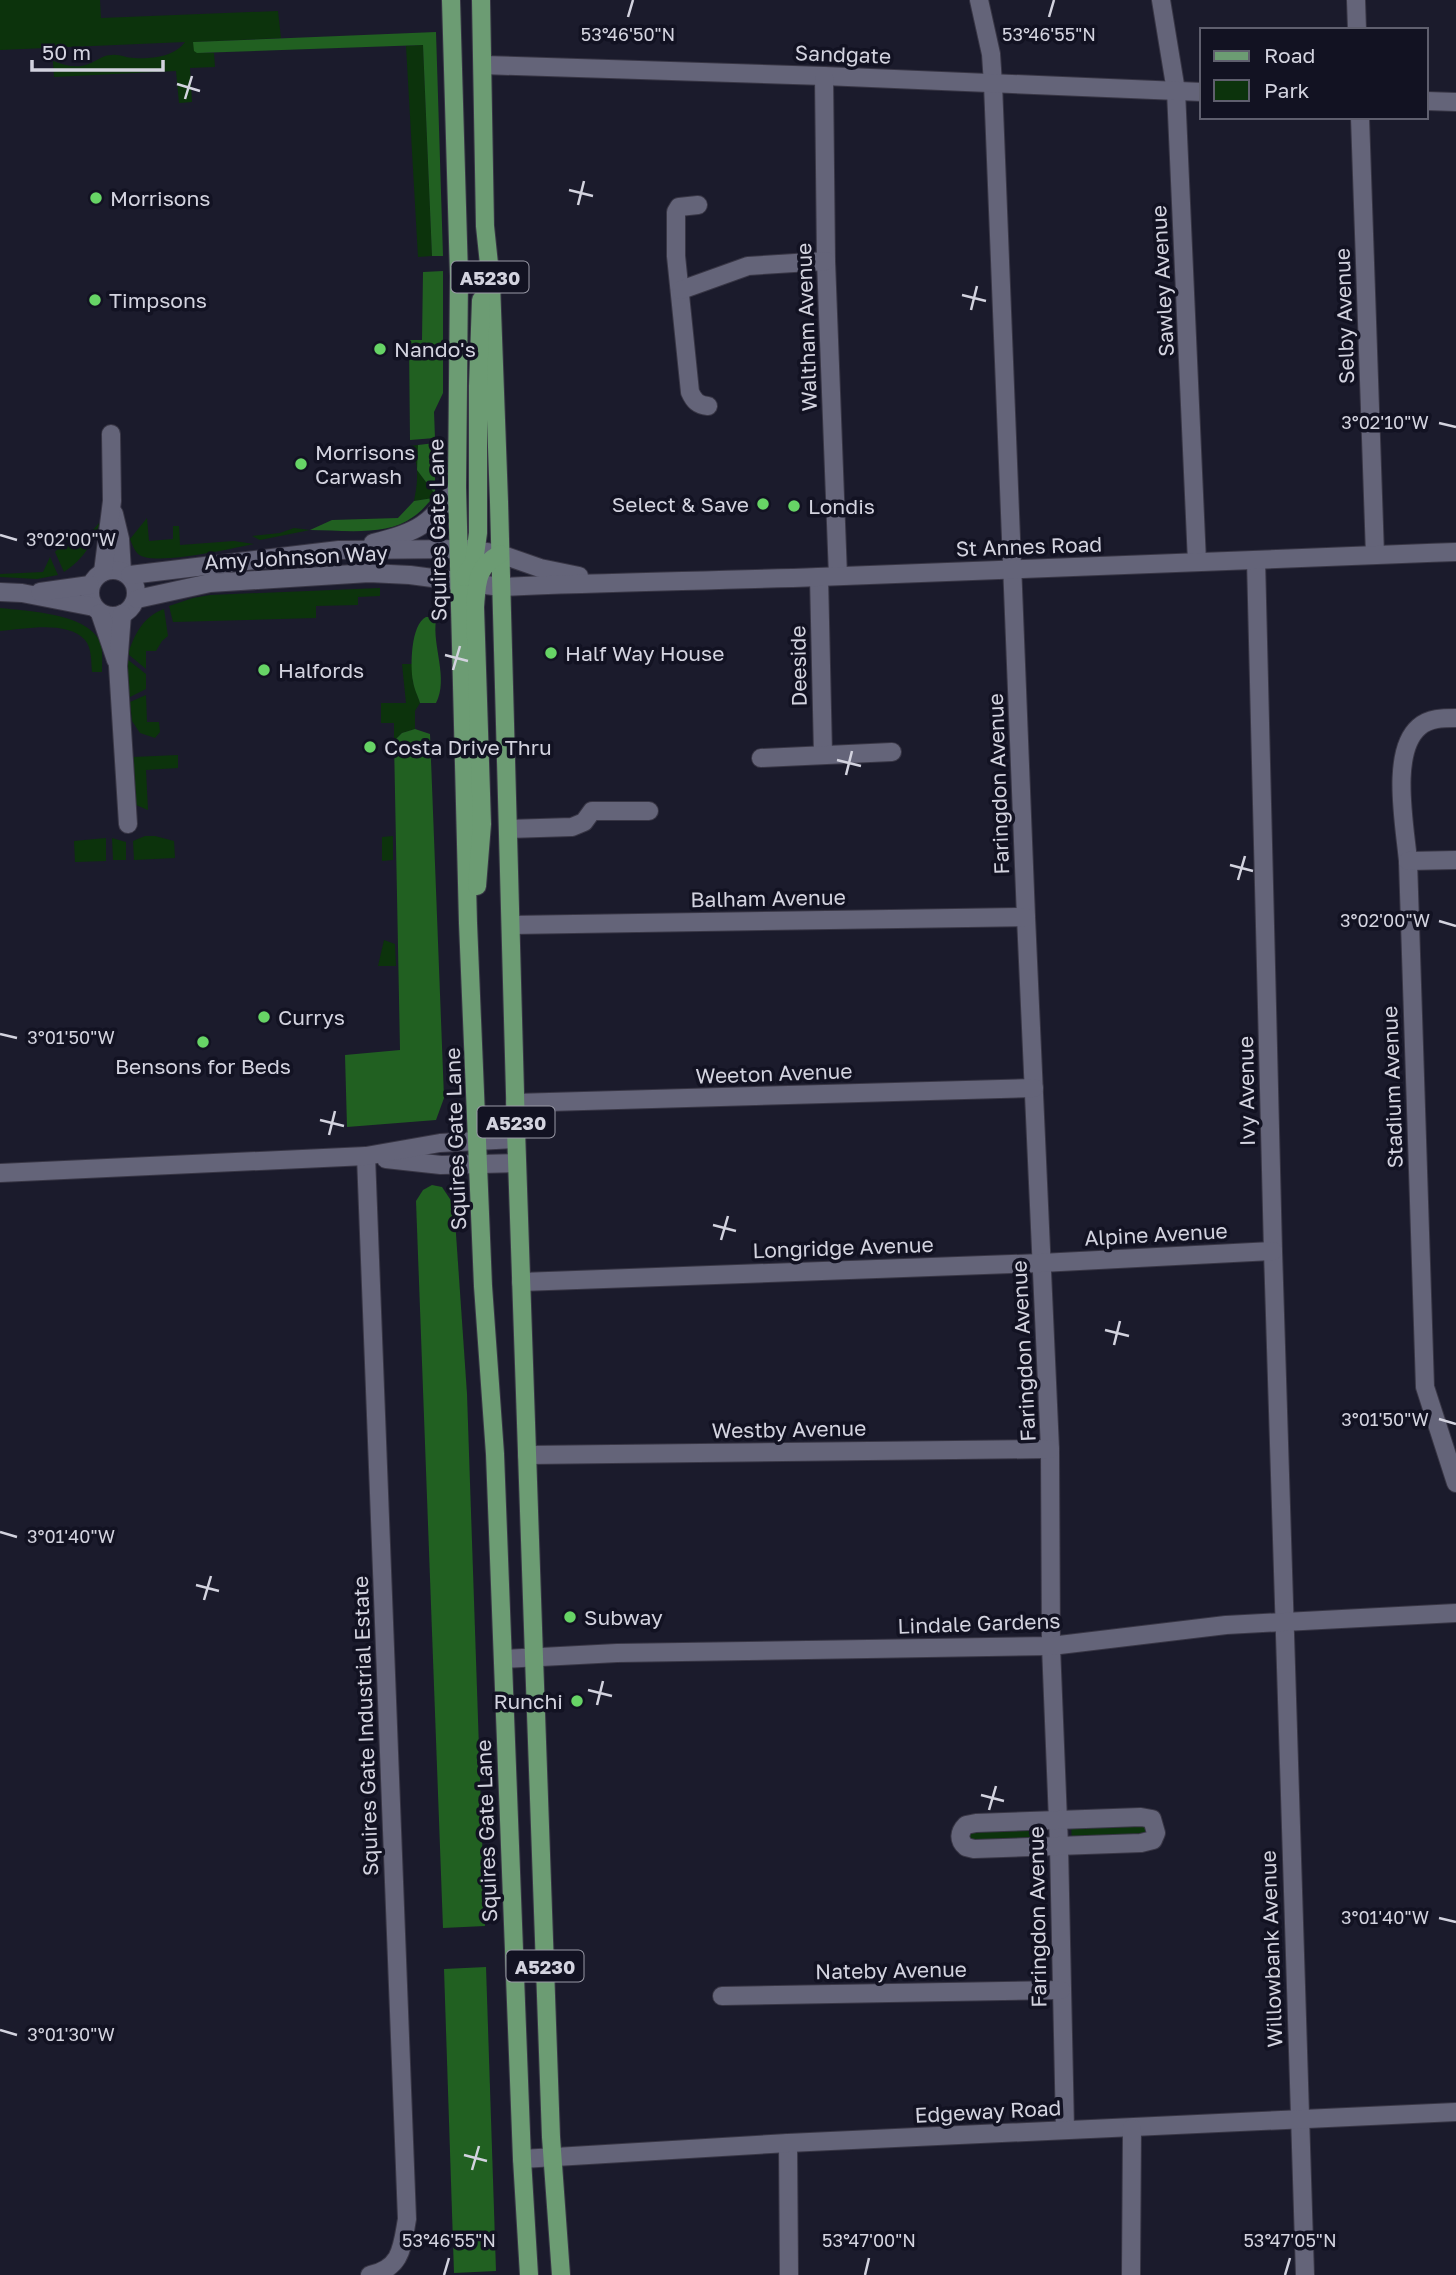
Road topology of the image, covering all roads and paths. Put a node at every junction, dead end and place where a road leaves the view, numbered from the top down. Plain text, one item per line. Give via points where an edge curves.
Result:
1 (451, 0) edge
2 (481, 0) edge
3 (979, 0) edge
4 (1161, 0) edge
5 (1356, 0) edge
6 (1357, 28) edge
7 (483, 65) junction
8 (824, 76) junction
9 (993, 84) junction
10 (1176, 91) junction
11 (1200, 92) edge
12 (1428, 101) edge
13 (1456, 102) edge
14 (1360, 119) edge
15 (698, 205) dead end
16 (485, 226) junction
17 (826, 261) junction
18 (681, 289) junction
19 (708, 406) dead end
20 (111, 434) dead end
21 (457, 487) junction
22 (112, 501) junction
23 (467, 549) junction
24 (339, 550) junction
25 (1456, 552) edge
26 (500, 554) junction
27 (1375, 555) junction
28 (1256, 560) junction
29 (1197, 562) junction
30 (1012, 570) junction
31 (103, 572) junction
32 (126, 573) junction
33 (838, 576) junction
34 (819, 577) junction
35 (603, 581) junction
36 (468, 583) junction
37 (90, 585) junction
38 (501, 586) junction
39 (0, 592) edge
40 (22, 593) junction
41 (136, 599) junction
42 (97, 610) junction
43 (122, 614) junction
44 (118, 666) junction
45 (1456, 718) edge
46 (892, 752) dead end
47 (823, 754) junction
48 (761, 758) dead end
49 (649, 811) dead end
50 (128, 824) dead end
51 (508, 829) junction
52 (1456, 860) edge
53 (1408, 861) junction
54 (1026, 917) junction
55 (511, 925) junction
56 (1034, 1088) junction
57 (515, 1103) junction
58 (516, 1139) junction
59 (478, 1141) junction
60 (366, 1156) junction
61 (517, 1163) junction
62 (479, 1165) junction
63 (0, 1173) edge
64 (1273, 1251) junction
65 (1041, 1263) junction
66 (521, 1282) junction
67 (1456, 1427) edge
68 (1437, 1428) junction
69 (1051, 1449) junction
70 (527, 1455) junction
71 (1456, 1483) edge
72 (1456, 1613) edge
73 (1284, 1621) junction
74 (1051, 1646) junction
75 (534, 1657) junction
76 (503, 1659) junction
77 (1058, 1820) junction
78 (1059, 1846) junction
79 (1062, 1990) junction
80 (722, 1996) dead end
81 (1456, 2112) edge
82 (1299, 2120) junction
83 (1132, 2128) junction
84 (1065, 2130) junction
85 (788, 2143) junction
86 (552, 2157) junction
87 (522, 2159) junction
88 (370, 2275) edge
89 (529, 2275) edge
90 (561, 2275) edge
91 (789, 2275) edge
92 (1131, 2275) edge
93 (1305, 2275) edge

1 - 21 main road, Squires Gate Lane / A5230 via 460,276
2 - 7 main road, A5230
3 - 9 street, Faringdon Avenue
4 - 10 street, Sawley Avenue
5 - 6 street
7 - 8 street, Sandgate
7 - 16 main road, A5230
8 - 9 street, Sandgate
8 - 17 street, Waltham Avenue
9 - 10 street, Sandgate
9 - 30 street, Faringdon Avenue
10 - 11 street, Sandgate
10 - 29 street, Sawley Avenue
12 - 13 street
14 - 27 street, Selby Avenue
15 - 18 street via 685,205 676,212
16 - 23 main road via 478,386 479,509
16 - 26 main road, A5230
17 - 18 street via 748,266
17 - 33 street, Waltham Avenue
18 - 19 street via 690,392 694,400
20 - 22 street
21 - 23 main road, Squires Gate Lane / A5230
21 - 24 street, Amy Johnson Way via 419,528
22 - 31 street
22 - 32 street
23 - 24 street, Amy Johnson Way
23 - 26 street, Amy Johnson Way
23 - 36 main road, Squires Gate Lane / A5230
24 - 32 street, Amy Johnson Way
25 - 27 street, St Annes Road
26 - 35 street, St Annes Road
26 - 36 main road
26 - 38 main road, A5230
27 - 28 street, St Annes Road
28 - 29 street, St Annes Road
28 - 64 street, Ivy Avenue
29 - 30 street, St Annes Road
30 - 33 street, St Annes Road
30 - 54 street, Faringdon Avenue
31 - 32 street
31 - 37 street
32 - 41 street via 136,587
33 - 34 street, St Annes Road
34 - 35 street, St Annes Road
34 - 47 street, Deeside
35 - 38 street, St Annes Road
36 - 38 street, St Annes Road
36 - 41 street, Amy Johnson Way via 356,573 210,583
36 - 59 main road, Squires Gate Lane / A5230 via 475,616 482,824 470,955
37 - 40 street
37 - 42 street
38 - 51 main road, A5230
39 - 40 street
40 - 42 street
41 - 43 street
42 - 43 street
42 - 44 street
43 - 44 street
44 - 50 street
45 - 53 street, Stadium Avenue via 1425,723 1410,737 1405,751 1402,780
46 - 47 street
47 - 48 street
49 - 51 street via 592,811 584,822 572,827
51 - 55 main road, A5230
52 - 53 street
53 - 68 street, Stadium Avenue via 1425,1387
54 - 55 street, Balham Avenue
54 - 56 street, Faringdon Avenue
55 - 57 main road, A5230
56 - 57 street, Weeton Avenue
56 - 65 street, Faringdon Avenue
57 - 58 main road, A5230
58 - 59 street
58 - 61 main road, A5230
59 - 60 street
59 - 62 main road, Squires Gate Lane / A5230
60 - 62 street
60 - 63 street
60 - 88 street, Squires Gate Industrial Estate via 407,2219 401,2254 383,2272
61 - 62 street
61 - 66 main road, A5230
62 - 76 main road, Squires Gate Lane / A5230
64 - 65 street, Alpine Avenue
64 - 73 street, Ivy Avenue
65 - 66 street, Longridge Avenue
65 - 69 street, Faringdon Avenue
66 - 70 main road, A5230
67 - 68 street
68 - 71 street, Stadium Avenue
69 - 70 street, Westby Avenue
69 - 74 street, Faringdon Avenue
70 - 75 main road, A5230
72 - 73 street, Lindale Gardens
73 - 74 street, Lindale Gardens
73 - 82 street, Willowbank Avenue
74 - 75 street, Lindale Gardens
74 - 77 street, Faringdon Avenue
75 - 76 street, Lindale Gardens
75 - 86 main road, A5230
76 - 87 main road, Squires Gate Lane / A5230
77 - 78 street, Faringdon Avenue
77 - 78 street via 966,1825 960,1838 974,1849
77 - 78 street via 1141,1817 1152,1819 1156,1833 1147,1842
78 - 79 street, Faringdon Avenue
79 - 80 street, Nateby Avenue
79 - 84 street, Faringdon Avenue
81 - 82 street, Edgeway Road
82 - 83 street, Edgeway Road
82 - 93 street, Willowbank Avenue
83 - 84 street, Edgeway Road
83 - 92 street
84 - 85 street, Edgeway Road
85 - 86 street, Edgeway Road
85 - 91 street
86 - 87 street, Edgeway Road
86 - 90 main road, A5230
87 - 89 main road, Squires Gate Lane / A5230

